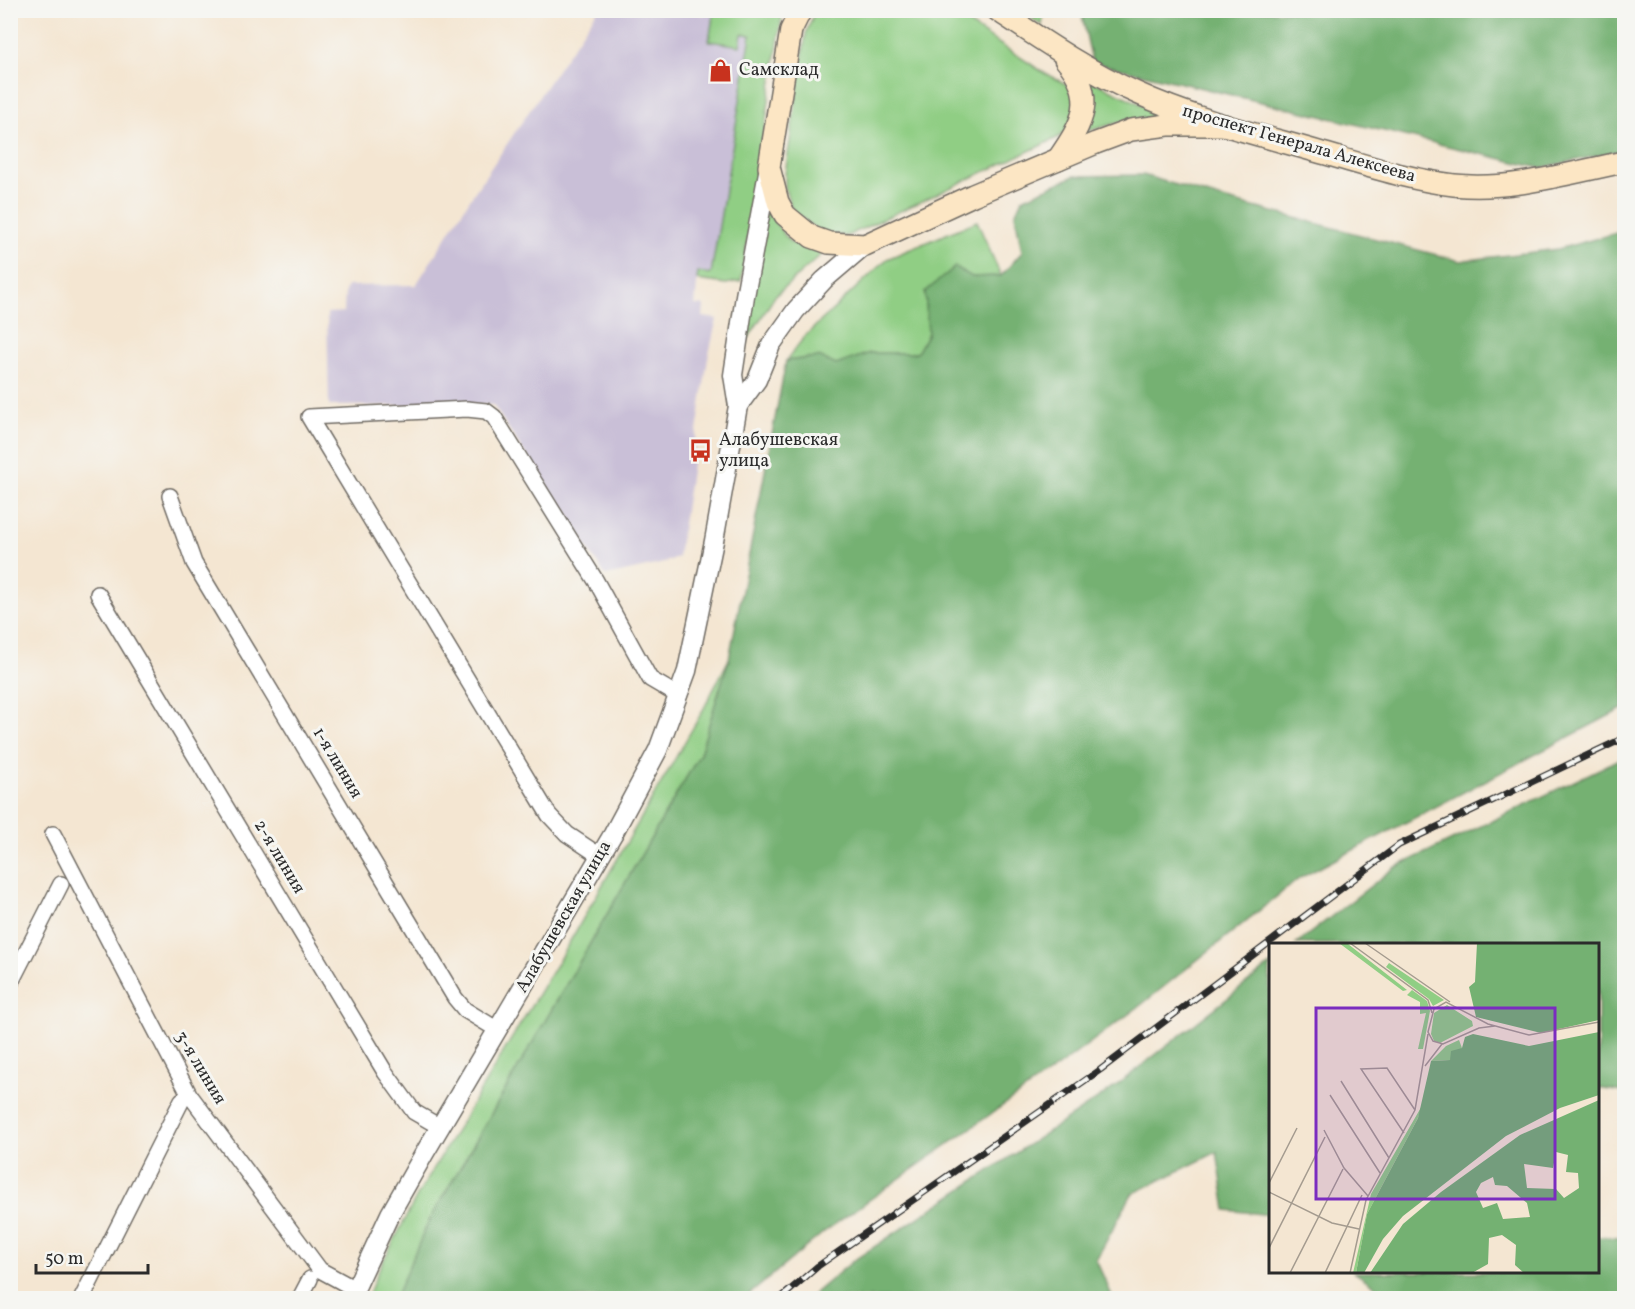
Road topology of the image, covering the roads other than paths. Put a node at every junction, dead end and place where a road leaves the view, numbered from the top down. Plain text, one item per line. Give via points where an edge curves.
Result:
1 (801, 10) edge
2 (996, 10) edge
3 (792, 20) edge
4 (1059, 51) junction
5 (1224, 125) junction
6 (1058, 159) junction
7 (1624, 162) edge
8 (769, 167) junction
9 (865, 245) junction
10 (738, 406) junction
11 (170, 496) dead end
12 (98, 594) dead end
13 (679, 696) junction
14 (53, 834) dead end
15 (600, 856) junction
16 (60, 884) dead end
17 (10, 984) edge
18 (498, 1030) junction
19 (182, 1100) dead end
20 (440, 1127) junction
21 (310, 1279) dead end
22 (353, 1294) edge
23 (82, 1299) edge
24 (300, 1299) edge

1 - 3 main road
2 - 4 main road, проспект Генерала Алексеева
3 - 8 main road
4 - 5 main road, проспект Генерала Алексеева via 1139,94
4 - 6 main road via 1082,84 1084,102 1077,132
5 - 6 main road, Алабушевская улица via 1168,125 1131,130
5 - 7 main road, проспект Генерала Алексеева via 1455,185 1528,182
6 - 9 main road, Алабушевская улица
8 - 9 main road via 778,202 785,216 797,226 829,243
8 - 10 street, Алабушевская улица via 733,375
9 - 10 street, Алабушевская улица via 796,310 771,345 757,380
10 - 13 street, Алабушевская улица via 700,613
11 - 18 street, 1-я линия via 194,562 455,998 465,1010
12 - 20 street, 2-я линия via 385,1072 414,1112
13 - 15 street, Алабушевская улица via 646,775
13 - 15 street via 650,679 597,581 494,417 486,411 467,409 309,417 549,815 567,834
14 - 22 street, 3-я линия via 189,1094 320,1270
15 - 18 street, Алабушевская улица
16 - 17 street
18 - 20 street, Алабушевская улица
19 - 23 street, 3-я линия
20 - 22 street, Алабушевская улица via 390,1214
21 - 24 street

